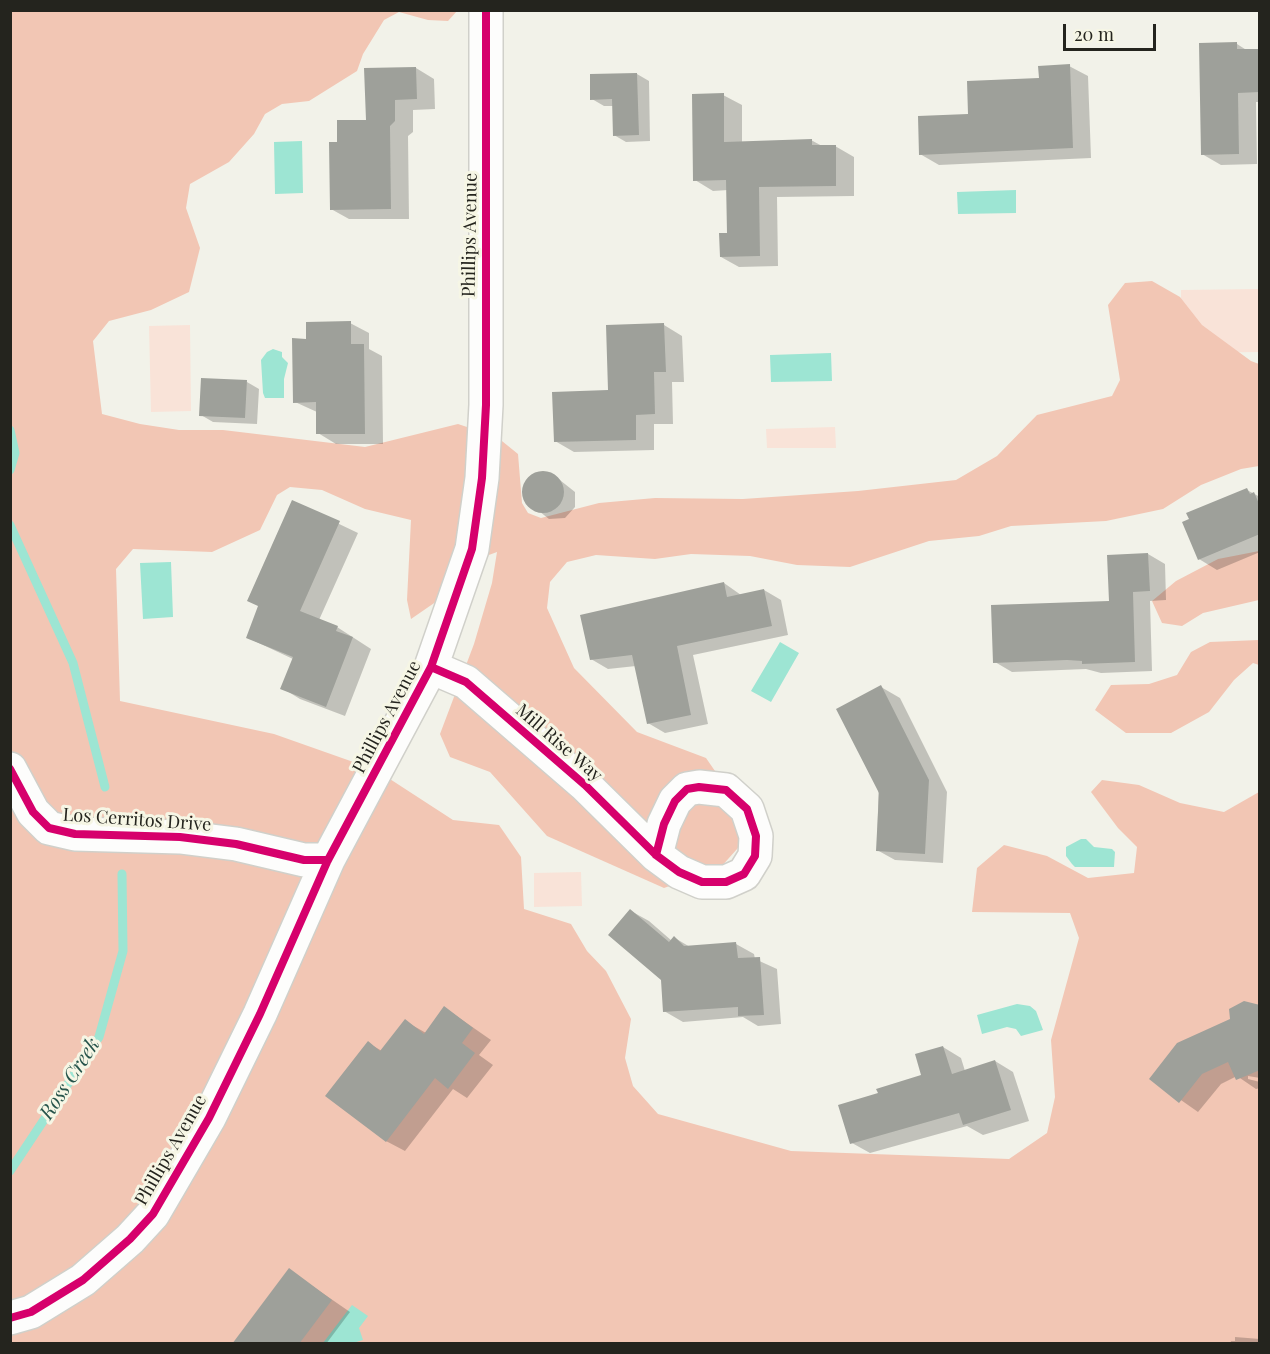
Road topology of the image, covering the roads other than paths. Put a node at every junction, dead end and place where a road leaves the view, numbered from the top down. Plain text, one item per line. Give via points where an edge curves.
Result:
1 (486, 10) edge
2 (431, 667) junction
3 (10, 770) edge
4 (656, 855) dead end
5 (328, 860) junction
6 (10, 1318) edge

1 - 2 street, Phillips Avenue via 486,405 482,478 472,549
2 - 4 street, Mill Rise Way via 466,682 585,786
2 - 5 street, Phillips Avenue
3 - 5 street, Los Cerritos Drive via 33,812 49,828 75,834 180,837 236,844 304,860
5 - 6 street, Phillips Avenue via 224,1087 153,1214 83,1280 31,1312

